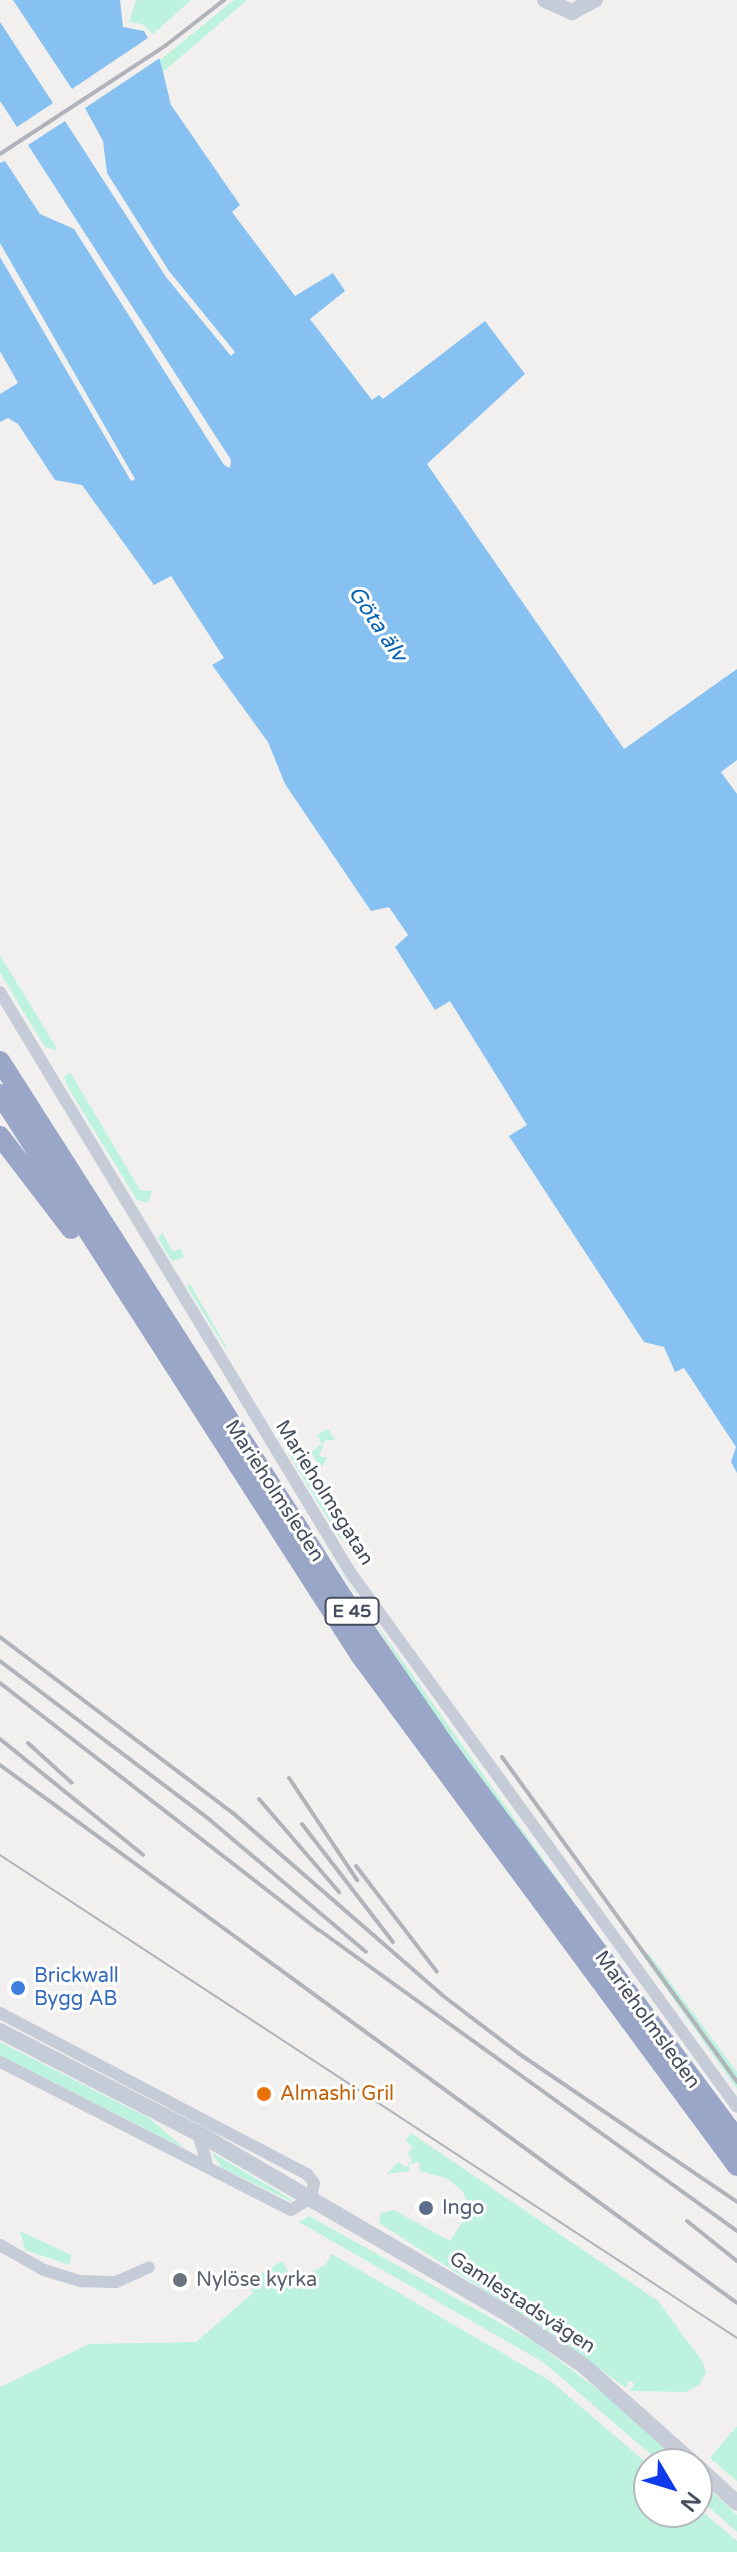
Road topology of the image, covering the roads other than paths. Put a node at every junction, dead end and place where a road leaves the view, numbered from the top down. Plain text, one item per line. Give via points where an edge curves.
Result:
1 (545, 0) edge
2 (595, 0) edge
3 (0, 992) edge
4 (0, 1061) edge
5 (0, 1094) edge
6 (0, 1136) edge
7 (106, 1262) junction
8 (0, 2013) edge
9 (0, 2031) edge
10 (0, 2062) edge
11 (737, 2107) edge
12 (198, 2133) junction
13 (737, 2139) edge
14 (737, 2166) edge
15 (208, 2168) junction
16 (311, 2198) junction
17 (0, 2245) edge
18 (149, 2267) dead end
19 (676, 2448) edge
20 (713, 2481) edge
21 (737, 2503) edge

1 - 2 street via 567,12
3 - 11 street, Marieholmsgatan via 364,1594
4 - 13 highway, Marieholmsleden / E 45 via 351,1610
5 - 7 highway, Marieholmsleden / E 45
6 - 7 highway via 69,1227
7 - 14 highway, Marieholmsleden / E 45 via 417,1737
8 - 16 street via 307,2174 314,2183
9 - 12 street, Gamlestadsvägen
10 - 15 street
12 - 15 street
12 - 16 street, Gamlestadsvägen
15 - 16 street via 291,2210
16 - 19 street, Gamlestadsvägen via 547,2340
17 - 18 street via 44,2270 81,2281 116,2282
20 - 21 street, Gamlestadsvägen

